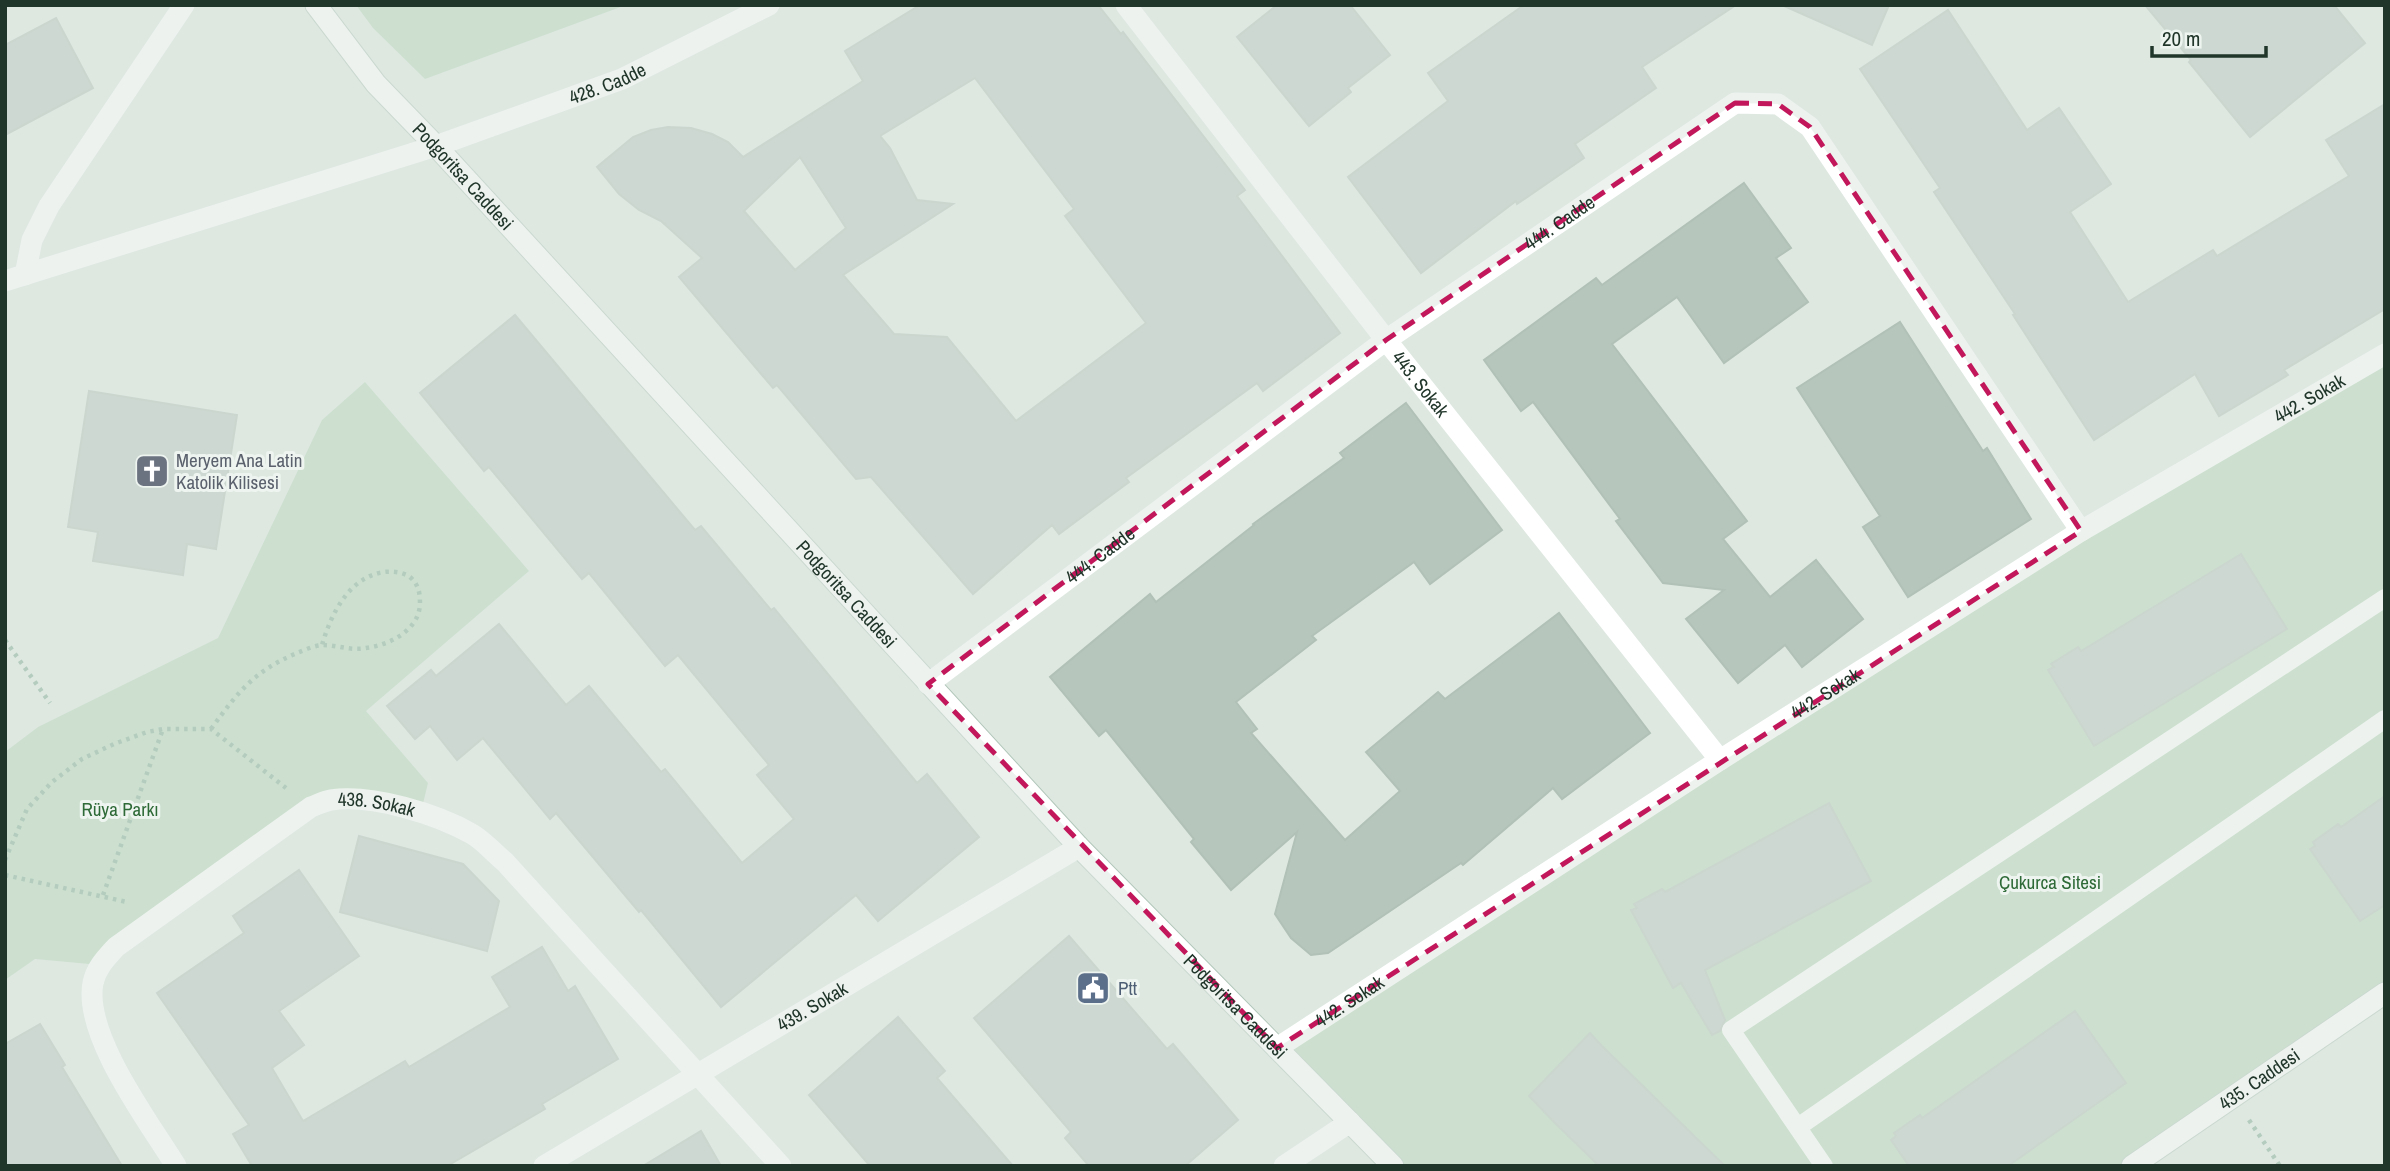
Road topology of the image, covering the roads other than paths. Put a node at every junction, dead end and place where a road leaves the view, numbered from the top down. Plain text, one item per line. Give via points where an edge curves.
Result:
1 (184, 5) edge
2 (316, 5) edge
3 (769, 5) edge
4 (1126, 5) edge
5 (436, 146) junction
6 (15, 278) edge
7 (1386, 340) junction
8 (2385, 354) edge
9 (2081, 531) junction
10 (2385, 598) edge
11 (928, 684) junction
12 (2385, 719) edge
13 (1720, 760) junction
14 (1079, 847) junction
15 (2385, 993) edge
16 (1277, 1048) junction
17 (698, 1073) junction
18 (1350, 1122) junction
19 (1798, 1127) junction
20 (176, 1166) edge
21 (544, 1166) edge
22 (781, 1166) edge
23 (1284, 1166) edge
24 (1393, 1166) edge
25 (1824, 1166) edge
26 (2132, 1166) edge

1 - 6 street via 48,206
2 - 5 street, Podgoritsa Caddesi via 376,84
3 - 5 street, 428. Cadde via 622,79
4 - 7 street, 443. Sokak
5 - 6 street, 428. Cadde
5 - 11 street, Podgoritsa Caddesi
7 - 9 street, 444. Cadde via 1735,103 1777,104 1810,127
7 - 11 street, 444. Cadde
7 - 13 street, 443. Sokak
8 - 9 street, 442. Sokak
9 - 13 street, 442. Sokak
10 - 19 lane via 1731,1030
11 - 14 street, Podgoritsa Caddesi
12 - 19 lane
13 - 16 street, 442. Sokak
14 - 16 street, Podgoritsa Caddesi
14 - 17 street, 439. Sokak
15 - 26 street, 435. Caddesi
16 - 18 street, Podgoritsa Caddesi
17 - 20 street, 438. Sokak via 505,862 474,835 422,812 365,800 328,800 311,807 164,912 116,947 100,965 92,1005 100,1034
17 - 21 street, 439. Sokak
17 - 22 street, 438. Sokak
18 - 23 street
18 - 24 street, Podgoritsa Caddesi
19 - 25 lane

